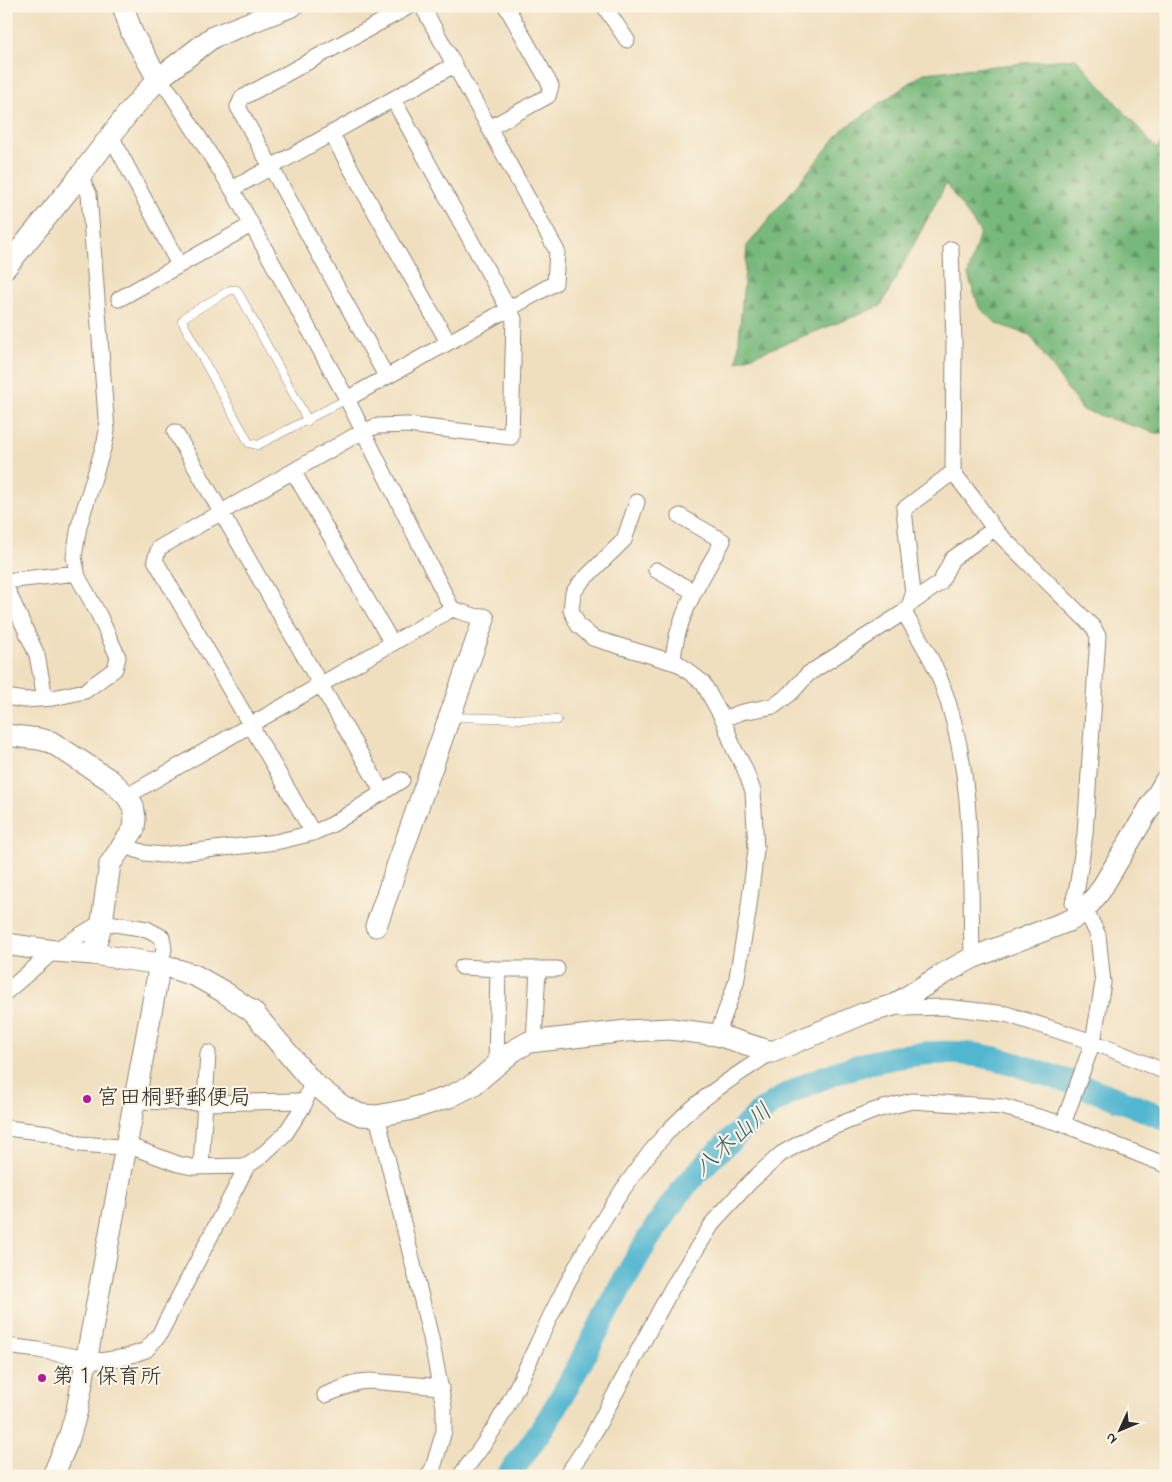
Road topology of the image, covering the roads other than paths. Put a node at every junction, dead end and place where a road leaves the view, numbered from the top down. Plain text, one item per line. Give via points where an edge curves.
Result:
1 (123, 6) edge
2 (292, 6) edge
3 (410, 6) edge
4 (422, 6) edge
5 (506, 6) edge
6 (606, 7) edge
7 (627, 40) dead end
8 (454, 65) junction
9 (158, 79) junction
10 (393, 99) junction
11 (489, 128) junction
12 (332, 133) junction
13 (111, 136) junction
14 (270, 167) junction
15 (80, 176) junction
16 (232, 189) junction
17 (251, 225) junction
18 (951, 249) dead end
19 (179, 265) junction
20 (6, 267) edge
21 (118, 299) dead end
22 (510, 309) junction
23 (448, 342) junction
24 (386, 376) junction
25 (348, 399) junction
26 (308, 421) junction
27 (363, 431) junction
28 (175, 432) dead end
29 (293, 471) junction
30 (953, 472) junction
31 (637, 502) dead end
32 (222, 512) junction
33 (680, 516) dead end
34 (994, 529) junction
35 (656, 570) dead end
36 (77, 574) junction
37 (6, 582) edge
38 (6, 586) edge
39 (694, 592) junction
40 (907, 608) junction
41 (452, 609) junction
42 (484, 620) joint
43 (392, 643) junction
44 (673, 662) junction
45 (322, 685) junction
46 (6, 697) edge
47 (45, 698) junction
48 (449, 716) junction
49 (723, 719) junction
50 (557, 720) dead end
51 (250, 726) junction
52 (6, 735) edge
53 (402, 780) dead end
54 (1166, 780) edge
55 (383, 793) junction
56 (127, 796) junction
57 (313, 833) junction
58 (122, 845) junction
59 (1083, 912) junction
60 (102, 922) junction
61 (376, 926) dead end
62 (6, 944) edge
63 (54, 951) junction
64 (93, 954) junction
65 (972, 958) junction
66 (160, 964) junction
67 (462, 967) dead end
68 (498, 969) junction
69 (538, 969) junction
70 (557, 969) dead end
71 (6, 992) edge
72 (894, 1005) junction
73 (717, 1035) junction
74 (534, 1042) junction
75 (1093, 1042) junction
76 (772, 1052) junction
77 (208, 1053) dead end
78 (496, 1065) junction
79 (1166, 1072) edge
80 (312, 1082) junction
81 (136, 1100) junction
82 (205, 1103) junction
83 (304, 1105) junction
84 (378, 1116) junction
85 (1063, 1124) junction
86 (6, 1128) edge
87 (126, 1146) junction
88 (1166, 1165) edge
89 (247, 1166) junction
90 (201, 1167) junction
91 (6, 1346) edge
92 (86, 1360) junction
93 (441, 1387) junction
94 (325, 1395) dead end
95 (53, 1476) edge
96 (428, 1476) edge
97 (460, 1476) edge
98 (566, 1476) edge

1 - 9 street via 136,41
2 - 9 street via 213,37
3 - 14 street via 242,98 238,107
4 - 8 street
5 - 11 street via 551,86 548,96
6 - 7 street
8 - 10 street
8 - 11 street
9 - 13 street
9 - 16 street via 170,92
10 - 12 street
10 - 22 street
11 - 22 street via 558,251 555,283
12 - 14 street
12 - 23 street
13 - 15 street
13 - 19 street
14 - 16 street
14 - 24 street
15 - 20 street
15 - 36 street via 89,194 108,430 79,526 74,557
16 - 17 street
17 - 19 street
17 - 25 street
18 - 30 street
19 - 21 street
22 - 23 street
22 - 27 street via 514,319 511,436 407,425 378,426
23 - 24 street
24 - 25 street
25 - 26 lane
25 - 27 street
26 - 26 lane via 258,445 249,443 182,321 186,316 230,290 237,290
27 - 29 street
27 - 41 street
28 - 32 street
29 - 32 street
29 - 43 street
30 - 34 street
30 - 40 street via 904,509 913,594
31 - 44 street via 624,540 581,582 573,593 571,610 578,625 593,638
32 - 45 street
32 - 51 street via 159,548 155,560
33 - 39 street via 723,541
34 - 40 street via 952,559 940,584
34 - 59 street via 1093,627 1098,636 1085,834 1073,903
35 - 39 street
36 - 37 street
36 - 47 street via 118,657 115,669 85,691
38 - 47 street via 37,655
39 - 44 street via 674,645
40 - 49 street via 808,674 792,693 774,706
40 - 65 street via 940,678 959,736 968,803
41 - 42 street
41 - 43 street
42 - 48 street
43 - 45 street
44 - 49 street via 703,683
45 - 51 street
45 - 55 street
46 - 47 street via 24,700
48 - 50 lane
48 - 61 street
49 - 73 street via 753,791 756,850 736,984
51 - 56 street
51 - 57 street
52 - 56 street via 51,742 110,780
53 - 55 street
54 - 59 street via 1100,891
55 - 57 street
56 - 58 street via 133,806 134,829
57 - 58 street via 276,842 162,855 145,854
58 - 60 street via 110,864
59 - 65 street via 1071,920
59 - 75 street via 1098,935 1103,983
60 - 63 street
60 - 64 street
60 - 66 street via 147,929 162,937 164,949
62 - 63 street
63 - 64 street
63 - 71 street
64 - 66 street
65 - 72 street
66 - 80 street via 196,976 253,1012
66 - 81 street
67 - 68 street
68 - 69 street
68 - 78 street
69 - 70 street
69 - 74 street
72 - 75 street via 1006,1014
72 - 76 street via 865,1013
73 - 74 street via 670,1029 626,1030
73 - 76 street
74 - 78 street via 514,1051
75 - 79 street
75 - 85 street
76 - 97 street via 716,1088 663,1137 638,1169 596,1231 518,1385 486,1441
77 - 82 street
78 - 84 street via 472,1085 449,1097
80 - 83 street
80 - 84 street via 348,1109 361,1115
81 - 82 street
81 - 87 street
82 - 83 street via 296,1101
82 - 90 street
83 - 89 street via 285,1134
84 - 93 street
85 - 88 street
85 - 98 street via 1003,1107 912,1101 834,1126 781,1154 714,1221 672,1288 589,1442
86 - 87 street via 49,1133 78,1144
87 - 90 street via 178,1164
87 - 92 street
89 - 90 street
89 - 92 street via 152,1345 126,1357 100,1362
91 - 92 street
92 - 95 street via 77,1410
93 - 94 street via 370,1381 358,1382
93 - 96 street via 444,1431

